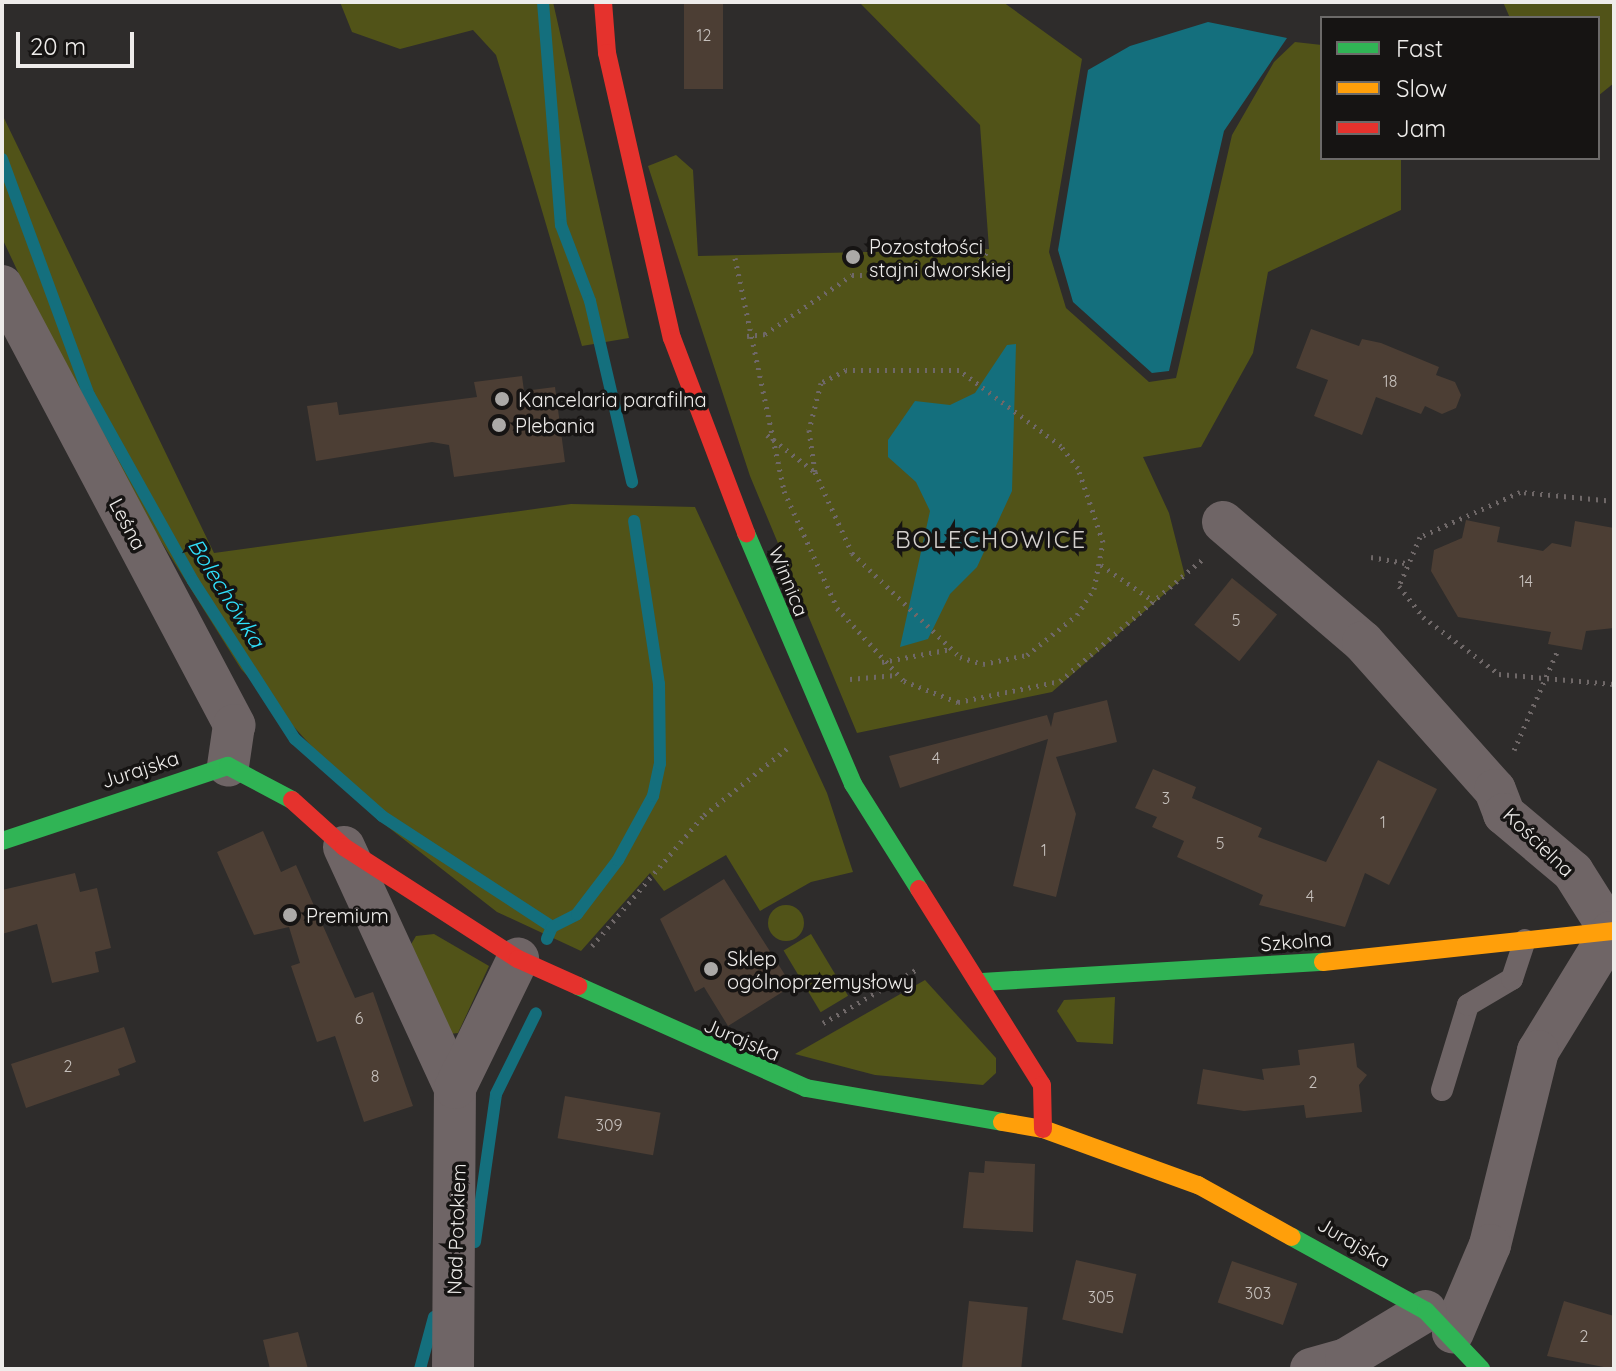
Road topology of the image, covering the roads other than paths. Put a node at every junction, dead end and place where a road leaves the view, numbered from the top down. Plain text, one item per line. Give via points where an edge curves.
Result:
1 (603, 2) edge
2 (2, 286) edge
3 (1228, 526) road end
4 (228, 766) junction
5 (2, 841) edge
6 (344, 847) junction
7 (1612, 932) edge
8 (1525, 940) junction
9 (518, 959) junction
10 (982, 982) junction
11 (455, 1088) junction
12 (1442, 1090) dead end
13 (1043, 1129) junction
14 (1440, 1321) junction
15 (453, 1369) edge
16 (1311, 1369) edge
17 (1481, 1369) edge

1 - 10 street, Winnica via 607,53 672,338 765,585 853,784
2 - 4 street, Leśna via 234,725
3 - 7 street, Kościelna via 1363,642 1495,790 1504,814 1573,872
4 - 5 street, Jurajska
4 - 6 street, Jurajska via 291,799
6 - 9 street, Jurajska
6 - 11 street, Nad Potokiem
7 - 8 street, Szkolna
7 - 14 street via 1538,1051 1490,1245
8 - 10 street, Szkolna via 1279,967
8 - 12 lane via 1512,979 1468,1005
9 - 11 street, Nad Potokiem
9 - 13 street, Jurajska via 806,1088
10 - 13 street, Winnica via 1042,1085
11 - 15 street, Nad Potokiem
13 - 14 street, Jurajska via 1243,1206
14 - 16 street
14 - 17 street, Jurajska

